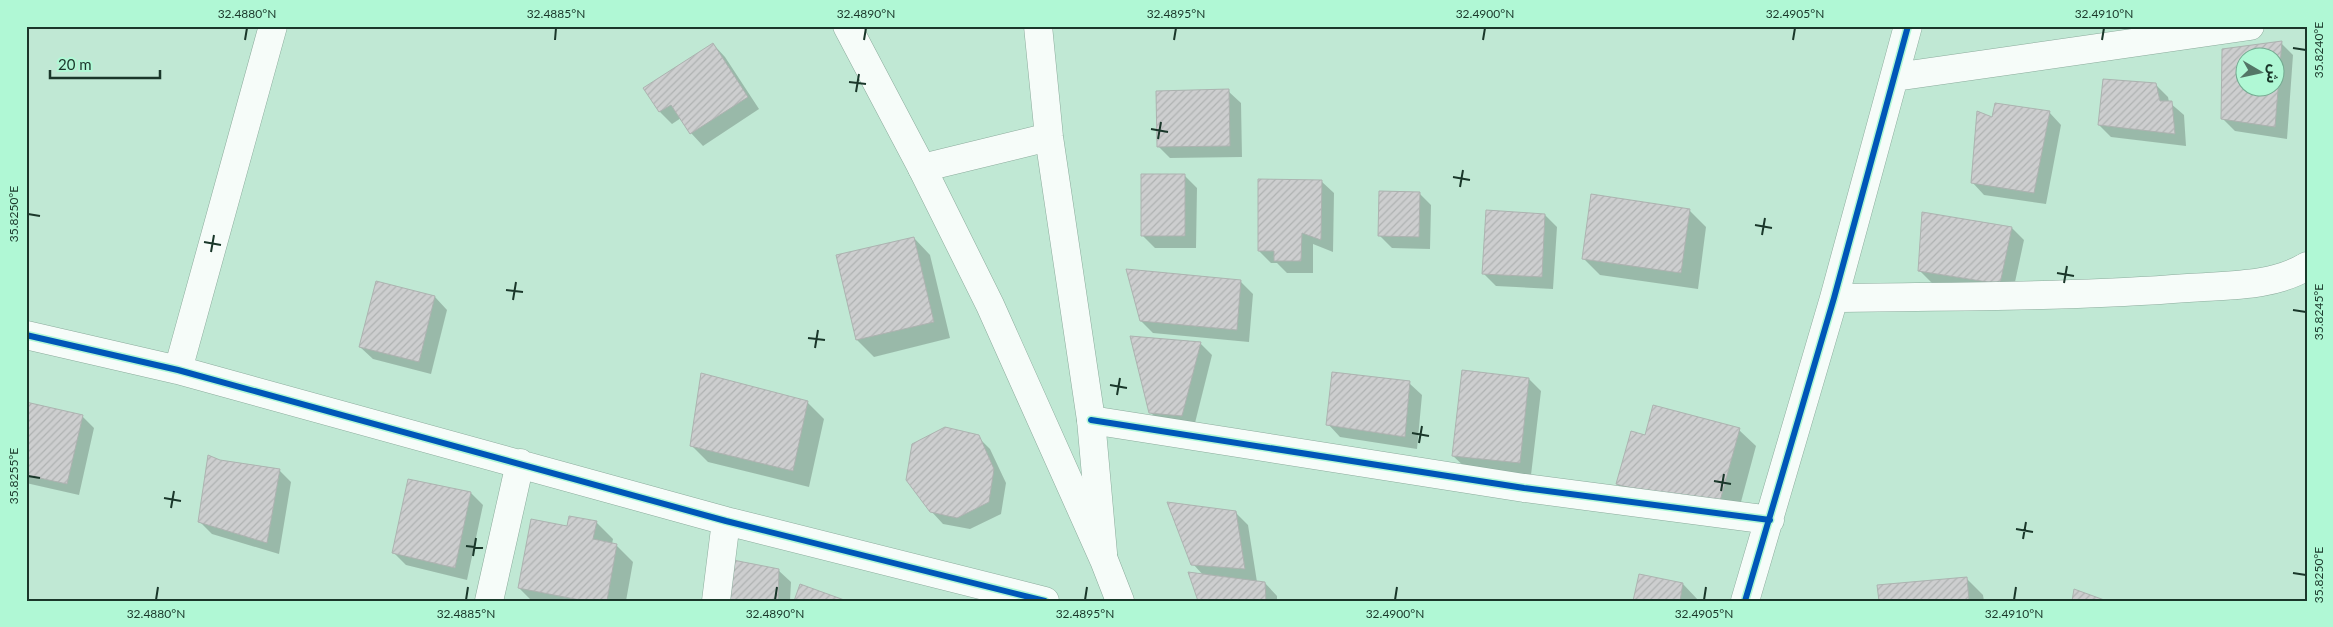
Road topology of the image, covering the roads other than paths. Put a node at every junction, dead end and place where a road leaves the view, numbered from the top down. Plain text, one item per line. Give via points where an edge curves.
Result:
1 (273, 26) edge
2 (847, 26) edge
3 (1038, 26) edge
4 (1908, 26) edge
5 (2250, 26) edge
6 (1895, 77) junction
7 (1049, 137) junction
8 (922, 168) junction
9 (2307, 266) edge
10 (1834, 298) junction
11 (26, 335) edge
12 (178, 370) junction
13 (1090, 420) junction
14 (520, 463) junction
15 (1770, 520) junction
16 (726, 521) junction
17 (1104, 560) junction
18 (489, 601) edge
19 (716, 601) edge
20 (1046, 601) edge
21 (1120, 601) edge
22 (1745, 601) edge

1 - 12 street
2 - 8 street
3 - 7 street
4 - 6 street
5 - 6 street
6 - 10 street
7 - 8 street
7 - 13 street
8 - 17 street via 990,305
9 - 10 street via 2291,275 2258,283 2107,294
10 - 15 street
11 - 12 street
12 - 14 street
13 - 15 street via 1524,488
13 - 17 street
14 - 16 street
14 - 18 street
15 - 22 street
16 - 19 street
16 - 20 street
17 - 21 street

